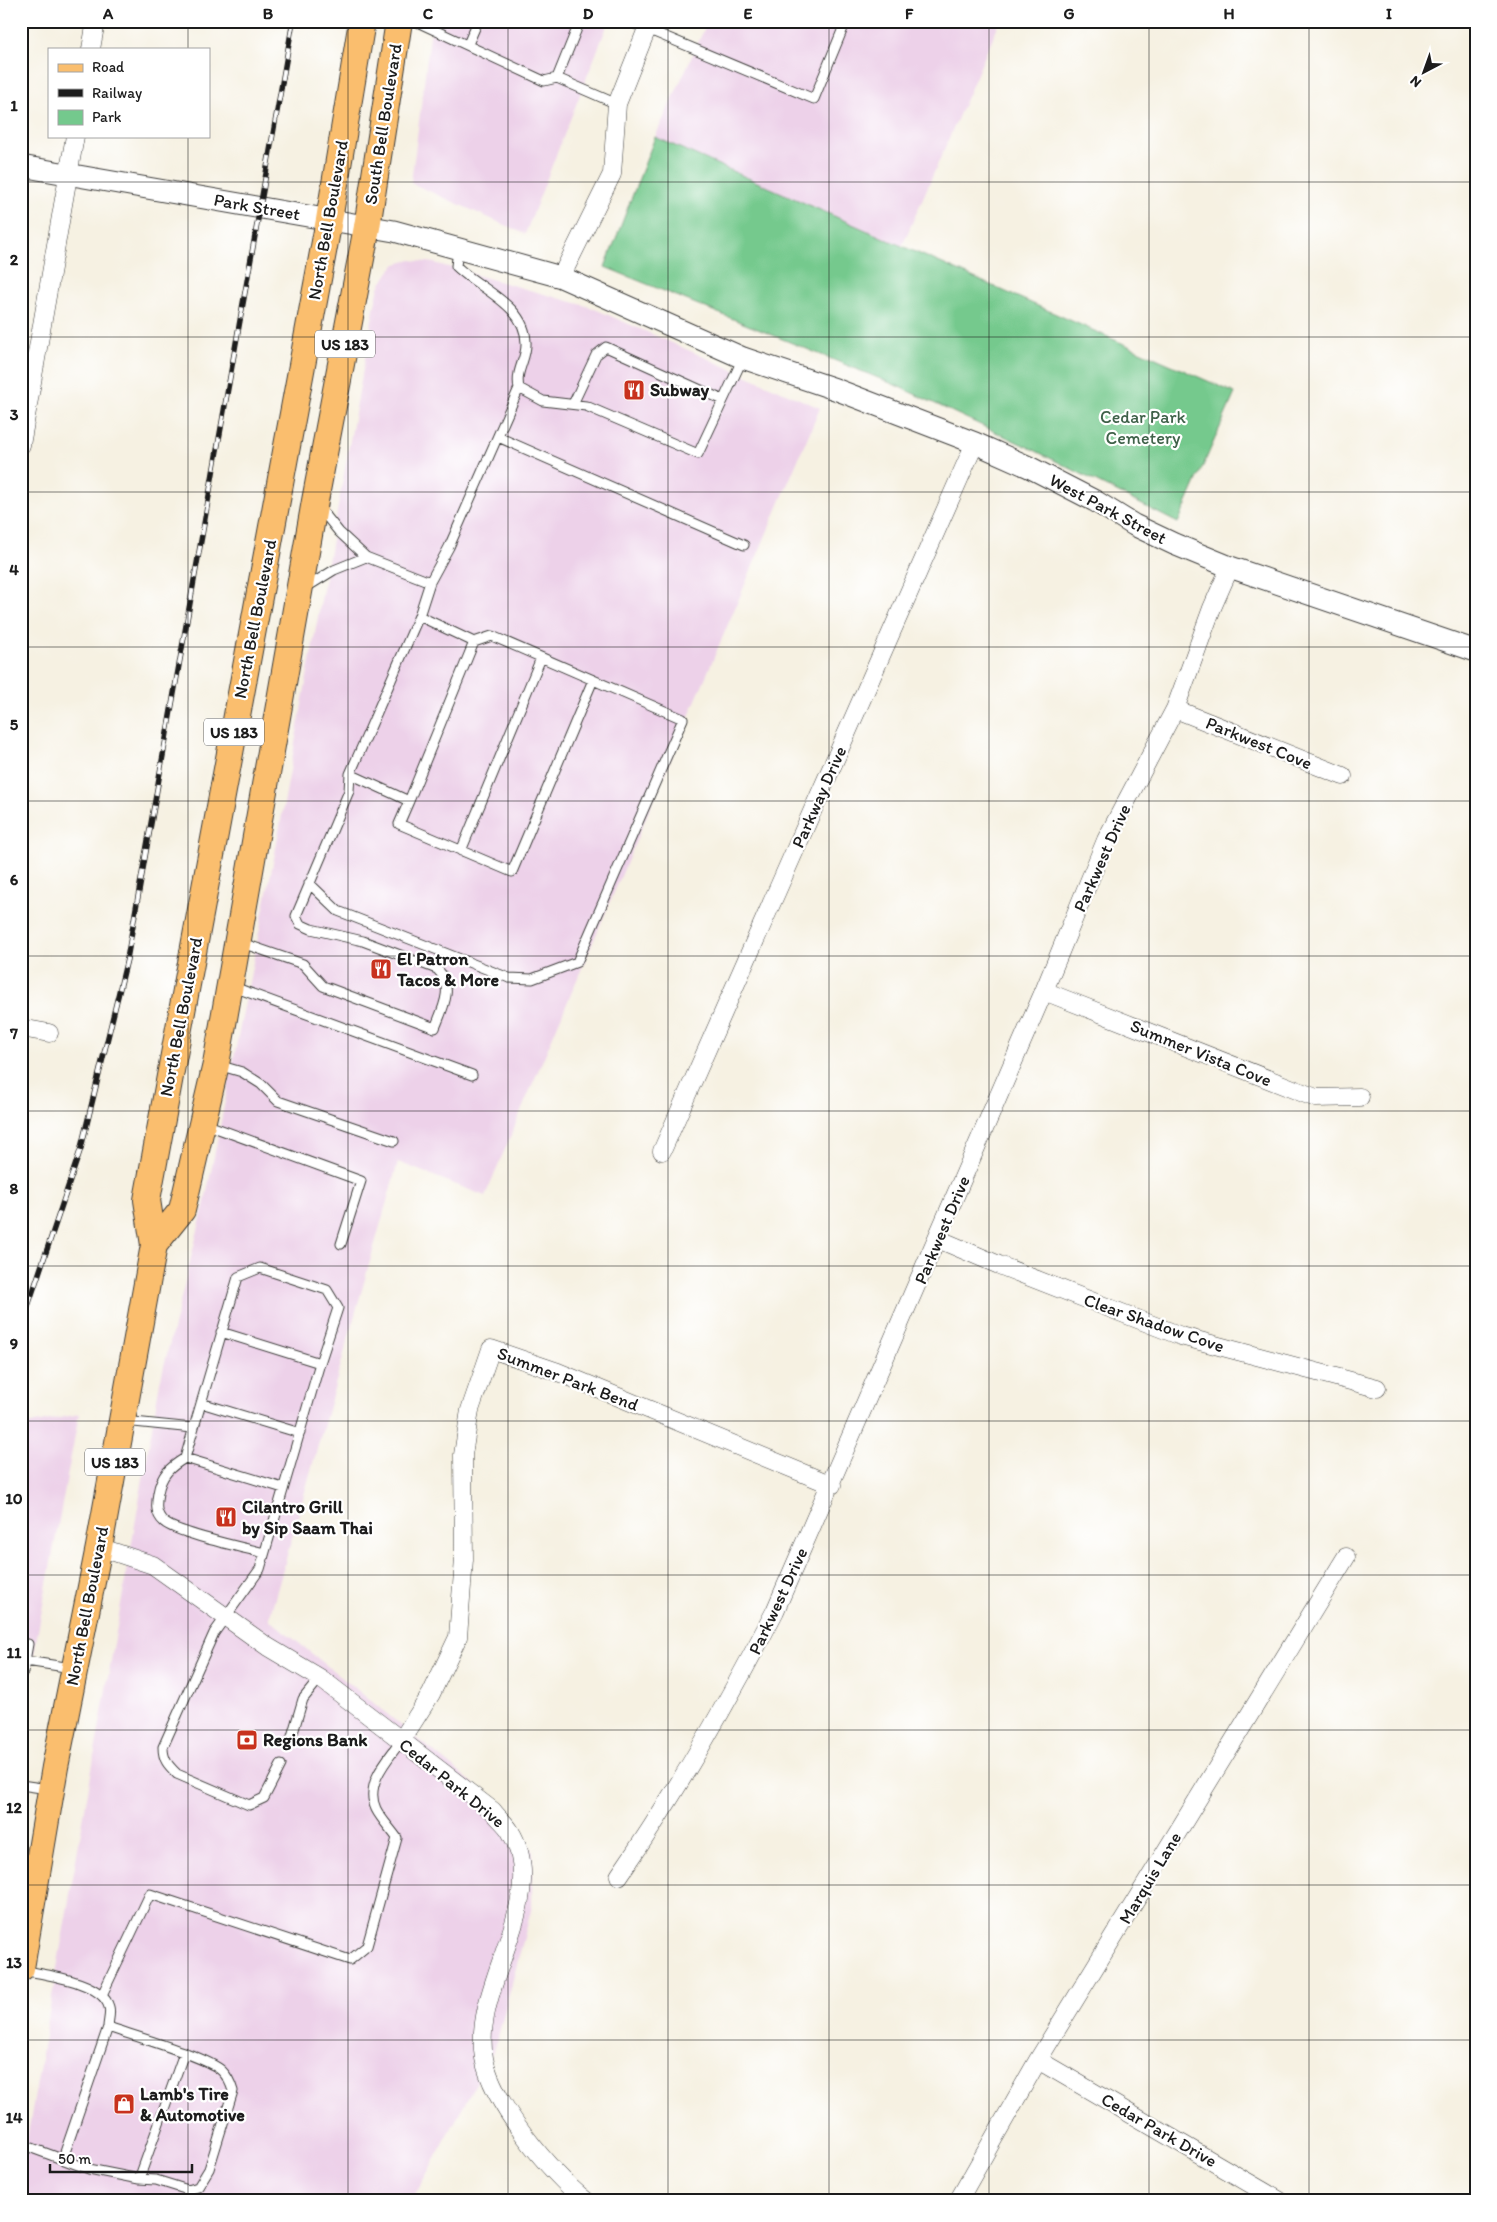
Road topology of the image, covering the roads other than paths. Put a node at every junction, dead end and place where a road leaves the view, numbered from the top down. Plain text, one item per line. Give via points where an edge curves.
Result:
1 (96, 21) edge
2 (362, 21) edge
3 (399, 21) edge
4 (415, 21) edge
5 (478, 21) edge
6 (580, 21) edge
7 (628, 21) edge
8 (846, 21) edge
9 (437, 26) edge
10 (649, 26) edge
11 (468, 44) junction
12 (91, 48) edge
13 (557, 78) junction
14 (617, 104) junction
15 (75, 138) edge
16 (21, 166) edge
17 (69, 174) junction
18 (329, 220) junction
19 (367, 227) junction
20 (458, 250) junction
21 (561, 277) junction
22 (743, 358) junction
23 (519, 388) junction
24 (723, 400) junction
25 (573, 404) junction
26 (498, 436) junction
27 (975, 444) junction
28 (21, 445) edge
29 (315, 501) junction
30 (744, 545) dead end
31 (366, 557) junction
32 (1230, 567) junction
33 (430, 582) junction
34 (299, 592) junction
35 (419, 616) junction
36 (474, 642) junction
37 (1476, 651) edge
38 (541, 658) junction
39 (593, 680) junction
40 (1175, 710) junction
41 (350, 774) junction
42 (1343, 776) dead end
43 (409, 801) junction
44 (461, 851) junction
45 (309, 883) junction
46 (237, 942) junction
47 (228, 985) junction
48 (1044, 991) junction
49 (21, 1028) edge
50 (49, 1033) dead end
51 (216, 1064) junction
52 (472, 1076) dead end
53 (1360, 1097) dead end
54 (203, 1123) junction
55 (394, 1141) dead end
56 (662, 1151) dead end
57 (938, 1239) junction
58 (341, 1244) dead end
59 (154, 1245) junction
60 (221, 1332) junction
61 (320, 1363) junction
62 (1376, 1388) dead end
63 (201, 1403) junction
64 (123, 1421) junction
65 (193, 1428) junction
66 (300, 1432) junction
67 (185, 1458) junction
68 (832, 1485) junction
69 (283, 1488) junction
70 (99, 1547) junction
71 (264, 1553) junction
72 (1346, 1557) dead end
73 (225, 1618) junction
74 (21, 1644) edge
75 (26, 1661) junction
76 (74, 1669) junction
77 (21, 1671) edge
78 (320, 1678) junction
79 (401, 1741) junction
80 (290, 1744) dead end
81 (281, 1765) dead end
82 (21, 1785) edge
83 (51, 1790) junction
84 (619, 1876) dead end
85 (21, 1969) edge
86 (102, 1995) junction
87 (108, 2027) junction
88 (184, 2053) junction
89 (1038, 2060) junction
90 (21, 2144) edge
91 (63, 2158) junction
92 (139, 2179) junction
93 (586, 2201) edge
94 (958, 2201) edge
95 (1280, 2201) edge

1 - 12 street
2 - 18 main road, North Bell Boulevard / US 183
3 - 19 main road, South Bell Boulevard / US 183
4 - 9 lane
5 - 11 lane
6 - 13 lane
7 - 10 lane
8 - 10 lane via 814,99
9 - 11 lane
10 - 14 street
11 - 13 lane via 544,81
13 - 14 lane
14 - 21 street via 612,174
15 - 17 street
16 - 17 street, Park Street
17 - 18 street, Park Street
17 - 28 street
18 - 19 street, Park Street
18 - 59 main road, North Bell Boulevard / US 183 via 147,1200
19 - 20 street, Park Street via 394,231
19 - 29 main road, North Bell Boulevard / US 183
20 - 21 street, Park Street
20 - 23 lane via 456,266 515,313 524,328 527,344 517,378
21 - 22 street, Park Street
22 - 24 lane
22 - 27 street, West Park Street via 835,389
23 - 25 lane via 543,401
23 - 26 lane
24 - 25 lane via 698,454 586,406
24 - 25 lane via 606,347 596,355
26 - 30 lane
26 - 33 lane
27 - 32 street, West Park Street via 1029,467 1134,525
27 - 56 street, Parkway Drive
29 - 31 lane via 341,534
29 - 34 main road, North Bell Boulevard / US 183
31 - 33 lane
31 - 34 lane via 334,570
32 - 37 street, West Park Street
32 - 40 street, Parkwest Drive
33 - 35 lane
34 - 46 main road, North Bell Boulevard / US 183
35 - 36 lane
35 - 41 lane
36 - 38 lane via 492,636
36 - 43 lane
38 - 39 lane
38 - 44 lane
39 - 44 lane via 512,872
39 - 45 lane via 683,719 577,962 532,979 509,978 338,911
40 - 42 street, Parkwest Cove
40 - 48 street, Parkwest Drive via 1106,840
41 - 43 lane
41 - 45 lane via 349,791
43 - 44 lane via 398,824
45 - 46 lane via 296,916 300,924 363,941 436,969 444,976 448,989 435,1028 323,986 303,964
46 - 47 main road, North Bell Boulevard / US 183
47 - 51 main road, North Bell Boulevard / US 183
47 - 52 lane
48 - 53 street, Summer Vista Cove via 1316,1098
48 - 57 street, Parkwest Drive
49 - 50 street
51 - 54 main road, North Bell Boulevard / US 183
51 - 55 lane via 242,1072 261,1084 278,1101
54 - 58 lane via 361,1181
54 - 59 main road, North Bell Boulevard / US 183 via 182,1210
57 - 62 street, Clear Shadow Cove via 1181,1336
57 - 68 street, Parkwest Drive
59 - 64 main road, North Bell Boulevard / US 183
60 - 61 lane
60 - 61 lane via 238,1277 260,1268 327,1290 338,1308
60 - 63 lane
61 - 66 lane
63 - 65 lane
63 - 66 lane
64 - 65 lane
64 - 70 main road, North Bell Boulevard / US 183
65 - 67 lane
66 - 69 lane
67 - 69 lane
67 - 71 lane via 170,1466 160,1482 157,1514 165,1523 181,1530
68 - 79 street, Summer Park Bend via 558,1372 491,1349 470,1410 463,1455 464,1559 458,1637 431,1694
68 - 84 street, Parkwest Drive via 739,1682 647,1836
69 - 71 lane
70 - 73 street, Cedar Park Drive via 153,1565
70 - 76 main road, North Bell Boulevard / US 183
71 - 73 lane via 260,1569
72 - 89 street, Marquis Lane
73 - 78 street, Cedar Park Drive
73 - 81 lane via 214,1633 163,1747 163,1757 177,1774 249,1805 264,1798
74 - 75 lane via 28,1644
75 - 76 lane
75 - 77 lane via 24,1672
76 - 83 main road, North Bell Boulevard / US 183
78 - 79 street, Cedar Park Drive
78 - 80 lane via 302,1698
79 - 86 lane via 376,1776 373,1791 375,1808 397,1838 367,1946 350,1960 150,1894
79 - 93 street, Cedar Park Drive via 492,1811 510,1830 520,1854 522,1893 488,1999 483,2029 484,2057 492,2082 513,2119 542,2157
82 - 83 lane
83 - 85 main road, North Bell Boulevard / US 183
85 - 86 lane via 82,1983
86 - 87 lane via 109,2008
87 - 88 lane
87 - 91 lane
88 - 92 lane
88 - 92 lane via 222,2070 233,2091 209,2169 198,2187 188,2190 156,2180
89 - 94 street, Marquis Lane
89 - 95 street, Cedar Park Drive
90 - 91 lane
91 - 92 lane via 89,2169

